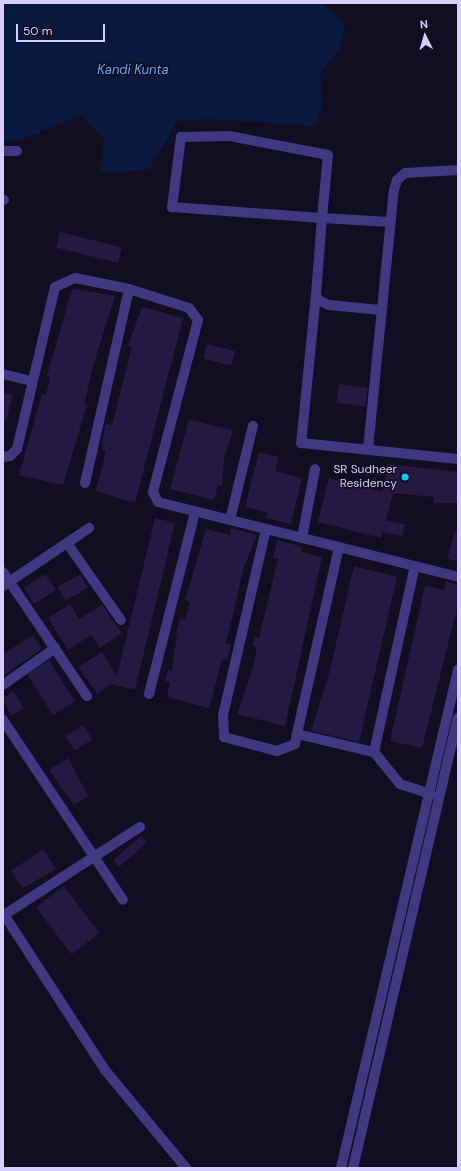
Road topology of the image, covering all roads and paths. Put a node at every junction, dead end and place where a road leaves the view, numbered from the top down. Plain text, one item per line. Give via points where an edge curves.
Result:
1 (3, 151) edge
2 (16, 151) dead end
3 (458, 170) edge
4 (322, 218) junction
5 (390, 222) junction
6 (129, 289) junction
7 (316, 294) junction
8 (381, 310) junction
9 (3, 374) edge
10 (31, 381) junction
11 (253, 426) dead end
12 (368, 449) junction
13 (3, 456) edge
14 (458, 459) edge
15 (316, 469) dead end
16 (85, 483) dead end
17 (194, 512) junction
18 (230, 520) junction
19 (89, 528) dead end
20 (266, 529) junction
21 (302, 538) junction
22 (67, 543) junction
23 (339, 547) junction
24 (415, 566) junction
25 (3, 572) edge
26 (458, 577) edge
27 (6, 584) edge
28 (121, 620) dead end
29 (55, 648) junction
30 (458, 670) edge
31 (3, 685) edge
32 (150, 694) dead end
33 (87, 696) dead end
34 (458, 718) edge
35 (3, 720) edge
36 (297, 734) junction
37 (374, 752) junction
38 (431, 794) junction
39 (140, 827) dead end
40 (94, 857) junction
41 (123, 900) dead end
42 (4, 914) edge
43 (186, 1168) edge
44 (341, 1168) edge
45 (353, 1168) edge

1 - 2 street
3 - 5 street via 416,171 397,180
4 - 4 street via 328,155 229,136 181,137 172,207
4 - 5 street
4 - 7 street
5 - 8 street
6 - 10 street via 75,278 55,287
6 - 16 street
6 - 17 street via 189,308 198,320 153,492 163,505
7 - 8 street via 318,300 329,305
7 - 12 street via 301,443
8 - 12 street
9 - 10 street
10 - 13 street via 17,449 10,456
11 - 18 street
12 - 14 street
15 - 21 street
17 - 18 street
17 - 32 street
18 - 20 street
19 - 22 street
20 - 21 street
20 - 36 street via 223,715 224,737 277,751 295,744
21 - 23 street
22 - 27 street
22 - 28 street
23 - 24 street
23 - 36 street
24 - 26 street
24 - 37 street
25 - 27 street
27 - 29 street
29 - 31 street
29 - 33 street
30 - 38 street
34 - 45 street
35 - 40 street
36 - 37 street
37 - 38 street via 400,784
38 - 44 street
39 - 40 street
40 - 41 street
40 - 42 street
42 - 43 street via 105,1070

